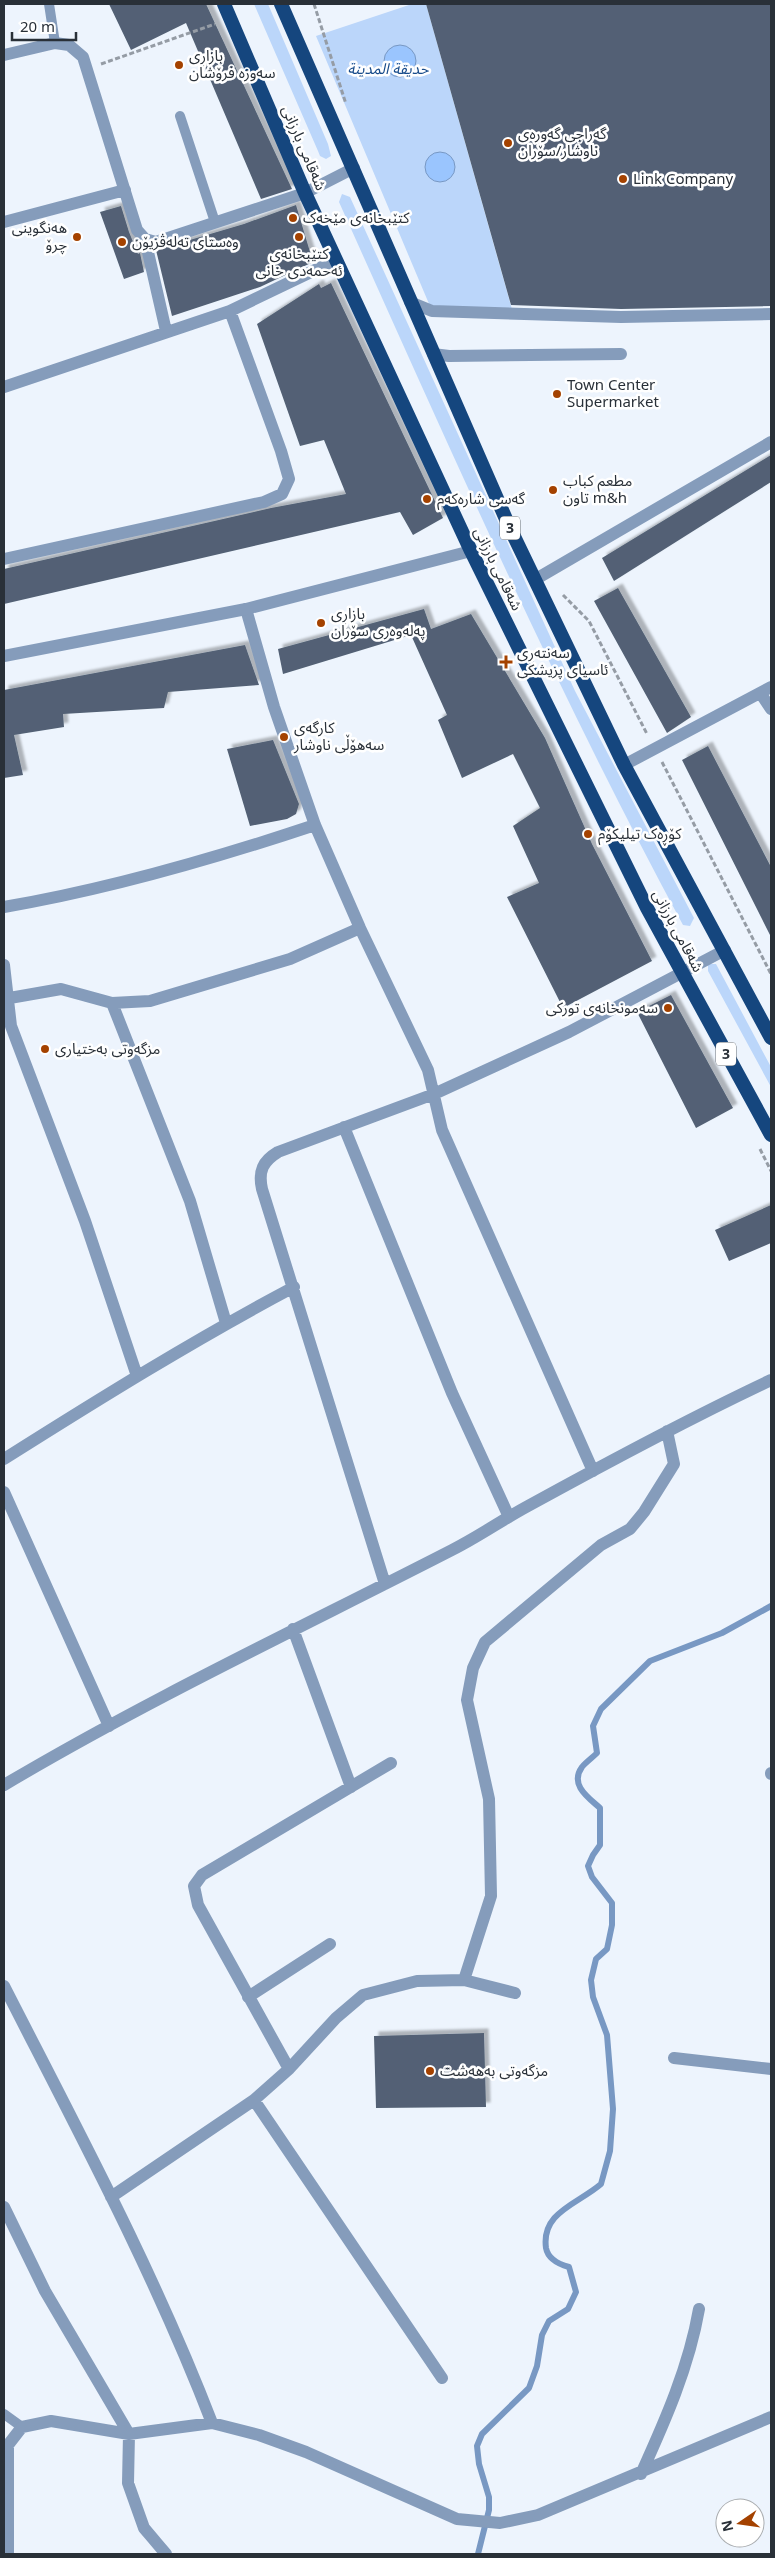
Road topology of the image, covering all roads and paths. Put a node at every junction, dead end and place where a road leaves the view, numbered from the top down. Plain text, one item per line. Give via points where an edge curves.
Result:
1 (49, 4) edge
2 (224, 4) edge
3 (281, 4) edge
4 (314, 4) edge
5 (230, 18) junction
6 (56, 43) junction
7 (4, 55) edge
8 (87, 70) junction
9 (346, 106) dead end
10 (180, 116) dead end
11 (354, 168) junction
12 (125, 190) junction
13 (305, 193) junction
14 (4, 222) edge
15 (215, 222) junction
16 (145, 239) junction
17 (336, 260) junction
18 (410, 302) junction
19 (230, 310) junction
20 (771, 314) edge
21 (166, 331) junction
22 (433, 354) junction
23 (621, 354) dead end
24 (4, 388) edge
25 (771, 442) edge
26 (471, 551) junction
27 (4, 559) edge
28 (540, 577) junction
29 (246, 609) junction
30 (4, 656) edge
31 (766, 690) edge
32 (771, 709) edge
33 (656, 750) junction
34 (624, 765) junction
35 (316, 825) junction
36 (4, 907) edge
37 (360, 928) junction
38 (725, 950) junction
39 (4, 965) edge
40 (681, 972) junction
41 (771, 974) edge
42 (6, 998) edge
43 (112, 1002) junction
44 (771, 1038) edge
45 (434, 1094) junction
46 (344, 1128) junction
47 (771, 1135) edge
48 (294, 1288) junction
49 (226, 1323) junction
50 (137, 1376) junction
51 (771, 1380) edge
52 (667, 1431) junction
53 (4, 1459) edge
54 (593, 1471) junction
55 (4, 1492) edge
56 (509, 1517) junction
57 (385, 1584) junction
58 (293, 1629) junction
59 (109, 1726) junction
60 (391, 1763) dead end
61 (4, 1785) edge
62 (351, 1787) junction
63 (330, 1944) dead end
64 (464, 1980) junction
65 (4, 1986) edge
66 (515, 1993) dead end
67 (248, 1996) junction
68 (674, 2058) dead end
69 (289, 2069) junction
70 (771, 2069) edge
71 (254, 2100) junction
72 (111, 2197) junction
73 (4, 2207) edge
74 (699, 2309) dead end
75 (442, 2378) dead end
76 (4, 2414) edge
77 (771, 2417) edge
78 (212, 2423) junction
79 (22, 2427) junction
80 (129, 2434) junction
81 (641, 2474) junction
82 (8, 2554) edge
83 (166, 2554) edge

1 - 6 lane
2 - 5 highway, شەقامی بارزانی / 3
3 - 11 highway, شەقامی بارزانی / 3
4 - 9 path
5 - 8 path
5 - 13 highway, شەقامی بارزانی / 3
6 - 7 street
6 - 8 street via 69,45 83,57
8 - 12 street
10 - 15 lane
11 - 13 street
11 - 18 highway, شەقامی بارزانی / 3
12 - 14 street
12 - 16 street via 137,230
13 - 15 street
13 - 17 highway, شەقامی بارزانی / 3
15 - 16 street via 156,242
16 - 21 street
17 - 19 street
17 - 26 highway, شەقامی بارزانی / 3
18 - 20 street via 432,311 621,316
18 - 22 highway, شەقامی بارزانی / 3
19 - 21 street
19 - 27 street via 289,478 282,494 264,502
21 - 24 street
22 - 23 street
22 - 28 highway, شەقامی بارزانی / 3 via 509,526
25 - 28 street
26 - 29 street
26 - 40 highway, شەقامی بارزانی / 3
28 - 33 path via 589,621
28 - 34 highway, شەقامی بارزانی / 3
29 - 30 street
29 - 35 street via 274,708
31 - 32 street
31 - 33 street
33 - 34 street
33 - 41 path
34 - 38 highway, شەقامی بارزانی / 3
35 - 36 street via 233,852 76,894
35 - 37 street
37 - 43 street via 290,959 150,1002
37 - 45 street via 428,1070
38 - 40 street
38 - 44 highway, شەقامی بارزانی / 3
39 - 42 street
40 - 45 street via 569,1032
40 - 47 highway, شەقامی بارزانی / 3
42 - 43 street via 61,989
42 - 50 street via 11,1026 84,1221
43 - 49 street via 190,1201
45 - 46 street
45 - 54 street via 442,1130
46 - 48 street via 278,1152 262,1167 262,1189
46 - 56 street via 452,1392
48 - 49 street
48 - 57 street
49 - 50 street
50 - 53 street
51 - 52 street
52 - 54 street
52 - 64 street via 674,1464 644,1512 630,1529 602,1545 485,1642 473,1668 467,1700 489,1799 491,1896
54 - 56 street
55 - 59 street
56 - 57 street
57 - 58 street
58 - 59 street
58 - 62 street
59 - 61 street
60 - 62 street
62 - 67 street via 202,1875 194,1886 198,1905
63 - 67 street
64 - 66 street
64 - 69 street via 417,1981 363,1995 336,2018
65 - 72 street
67 - 69 street
68 - 70 street
69 - 71 street
71 - 72 street
71 - 75 street
72 - 78 street
73 - 80 street via 45,2292
74 - 81 street via 686,2363
76 - 79 lane
77 - 81 street
78 - 80 street
78 - 81 street via 306,2452 457,2519 500,2523 538,2515
79 - 80 street via 51,2421
79 - 82 street via 8,2445
80 - 83 street via 128,2483 144,2528

